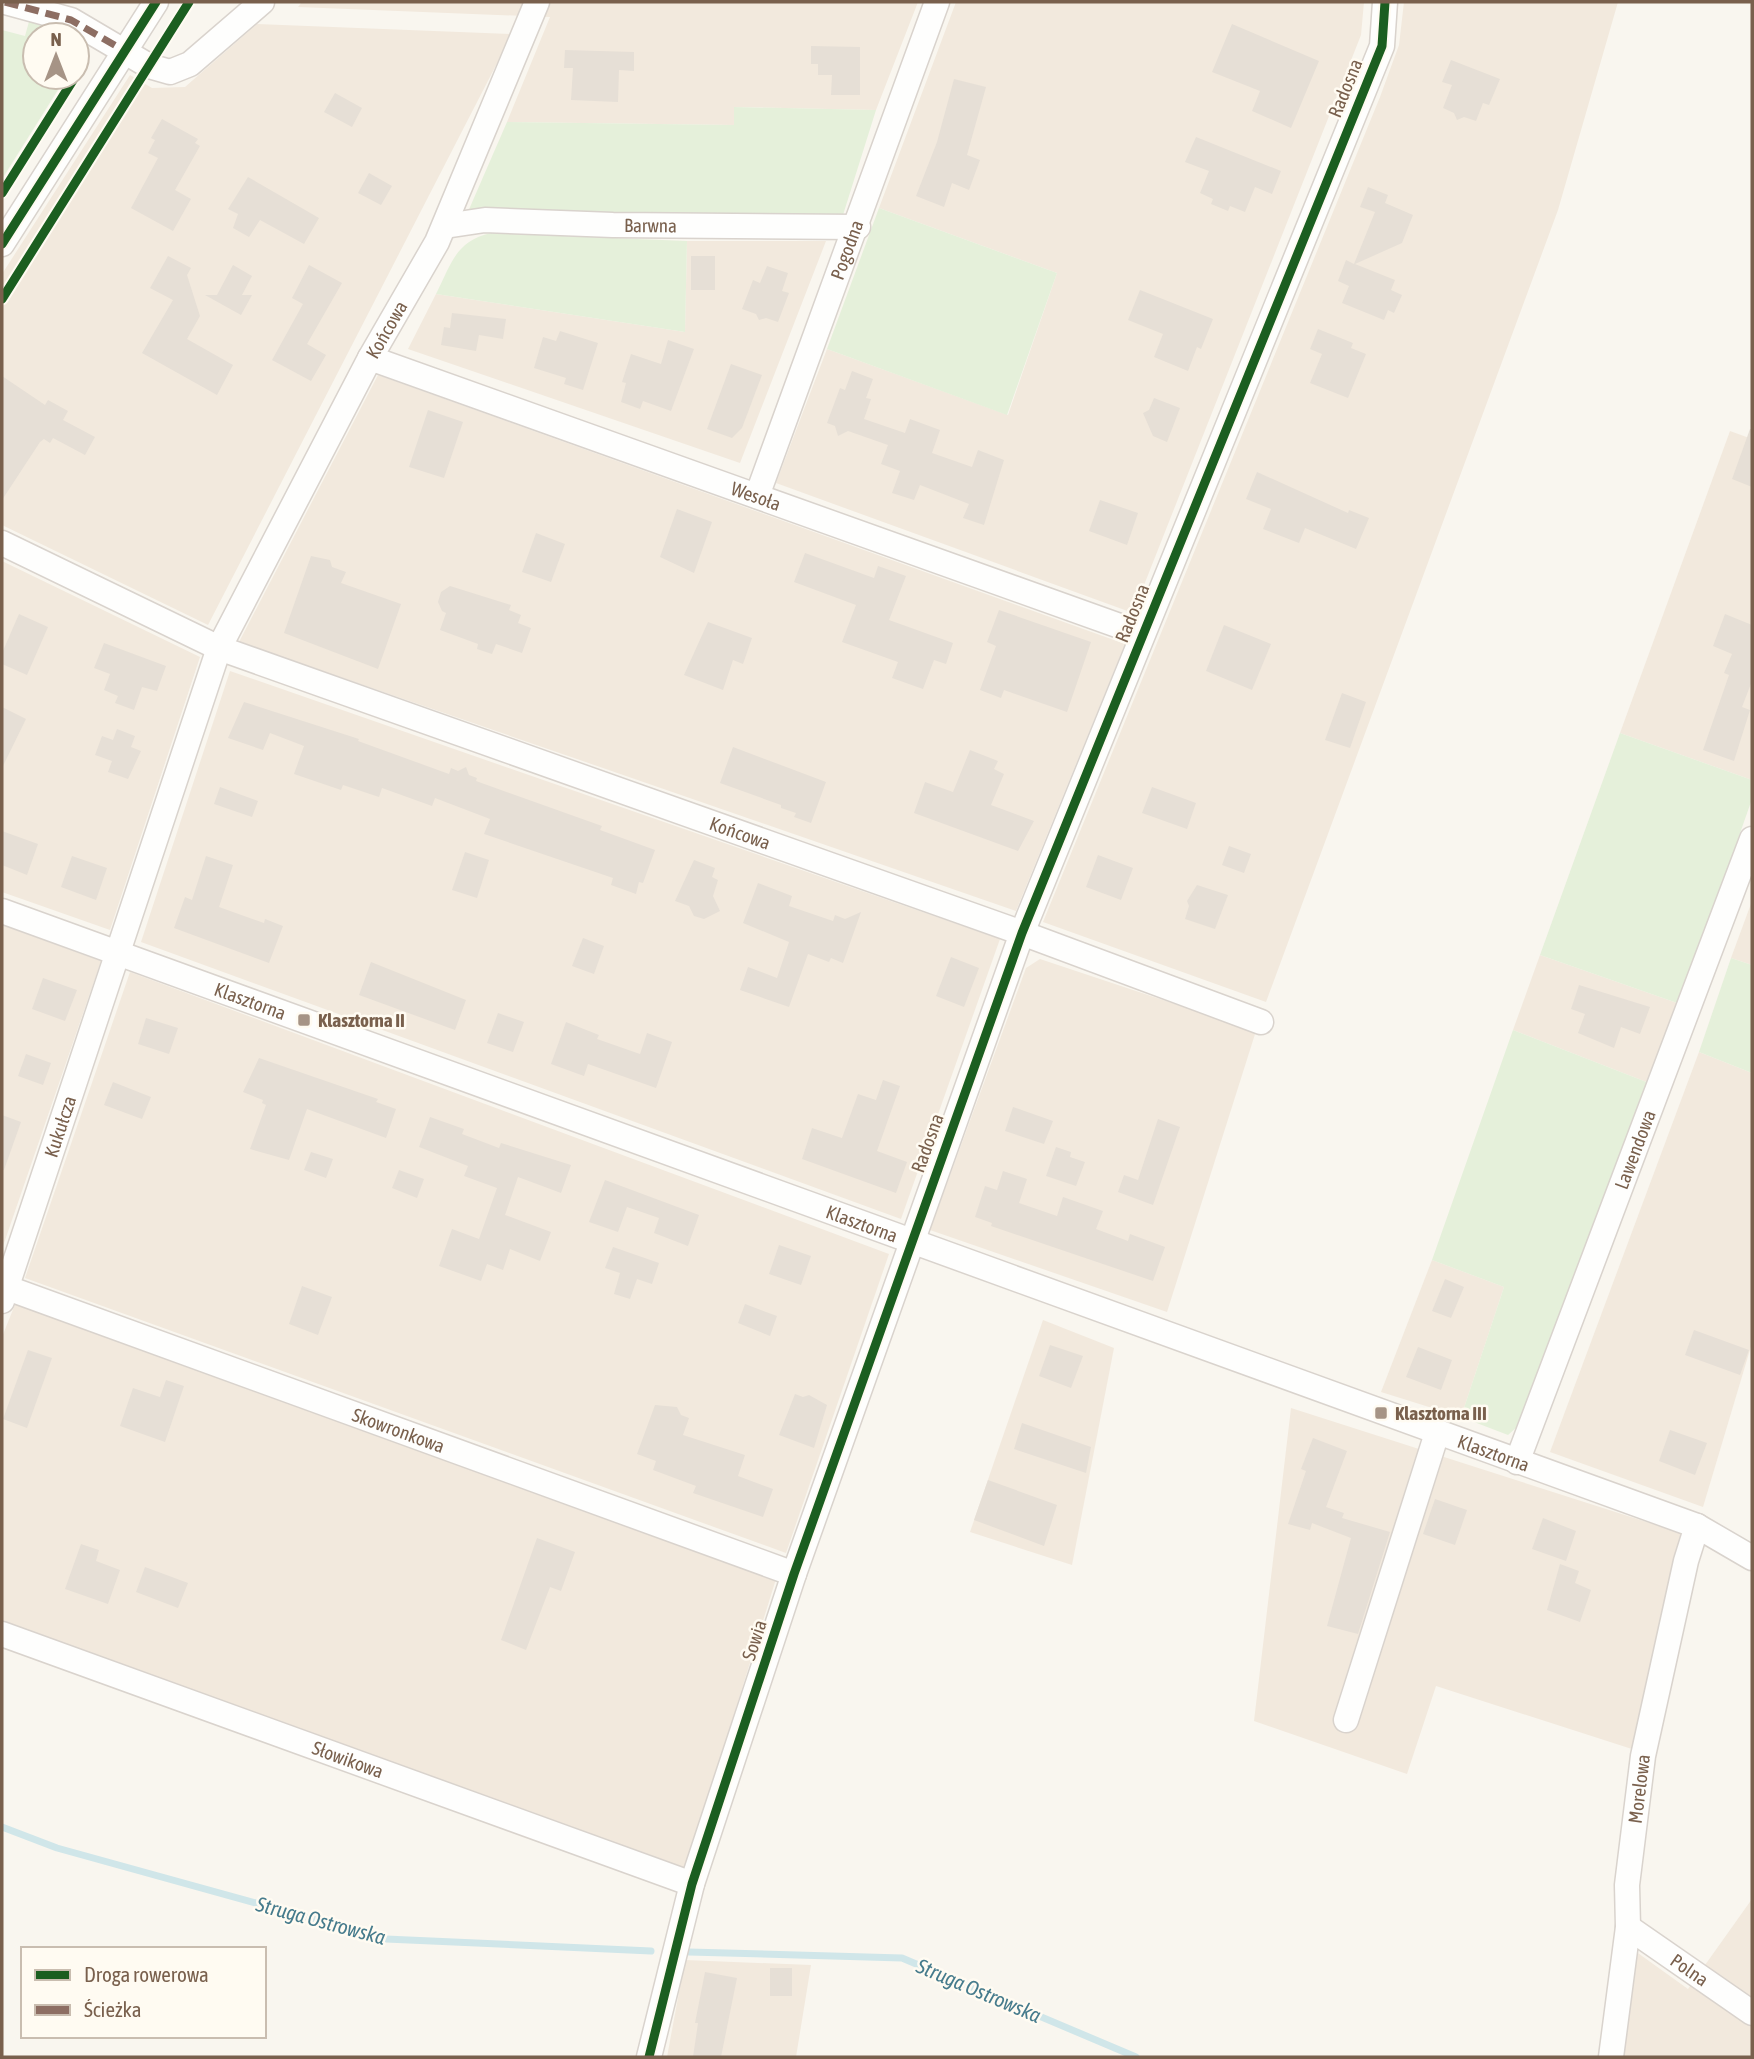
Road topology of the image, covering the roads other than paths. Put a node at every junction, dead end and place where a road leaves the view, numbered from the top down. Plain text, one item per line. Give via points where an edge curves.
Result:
1 (5, 2) edge
2 (156, 2) edge
3 (262, 2) edge
4 (537, 2) edge
5 (937, 2) edge
6 (1385, 2) edge
7 (125, 51) junction
8 (445, 226) junction
9 (858, 227) junction
10 (2, 244) edge
11 (370, 358) junction
12 (757, 496) junction
13 (2, 543) edge
14 (1142, 634) junction
15 (219, 648) junction
16 (1752, 839) edge
17 (2, 911) edge
18 (1022, 933) junction
19 (119, 953) junction
20 (1261, 1021) dead end
21 (911, 1240) junction
22 (3, 1291) edge
23 (1437, 1433) junction
24 (1517, 1462) junction
25 (1697, 1526) junction
26 (1752, 1558) edge
27 (794, 1574) junction
28 (2, 1634) edge
29 (1346, 1720) dead end
30 (692, 1884) junction
31 (1628, 1927) junction
32 (1752, 2013) edge
33 (649, 2057) edge
34 (1611, 2057) edge

1 - 7 street via 71,20
2 - 7 street
3 - 7 street via 190,64 170,72
4 - 8 street, Końcowa
5 - 9 street, Pogodna
6 - 14 street, Radosna via 1381,46
7 - 10 street
8 - 9 street, Barwna via 485,220
8 - 11 street, Końcowa
9 - 12 street, Pogodna
11 - 12 street, Wesoła
11 - 15 street, Końcowa
12 - 14 street, Wesoła
13 - 15 street, Końcowa
14 - 18 street, Radosna
15 - 18 street, Końcowa
15 - 19 street, Kukułcza
16 - 24 street, Lawendowa
17 - 19 street, Klasztorna
18 - 20 street, Końcowa
18 - 21 street, Radosna
19 - 21 street, Klasztorna
19 - 22 street, Kukułcza
21 - 23 street, Klasztorna
21 - 27 street, Sowia
22 - 27 street, Skowronkowa
23 - 24 street, Klasztorna
23 - 29 street
24 - 25 street, Klasztorna
25 - 26 street, Klasztorna
25 - 31 street, Morelowa via 1643,1756 1626,1885
27 - 30 street, Sowia
28 - 30 street, Słowikowa
30 - 33 street, Sowia
31 - 32 street, Polna
31 - 34 street, Morelowa

